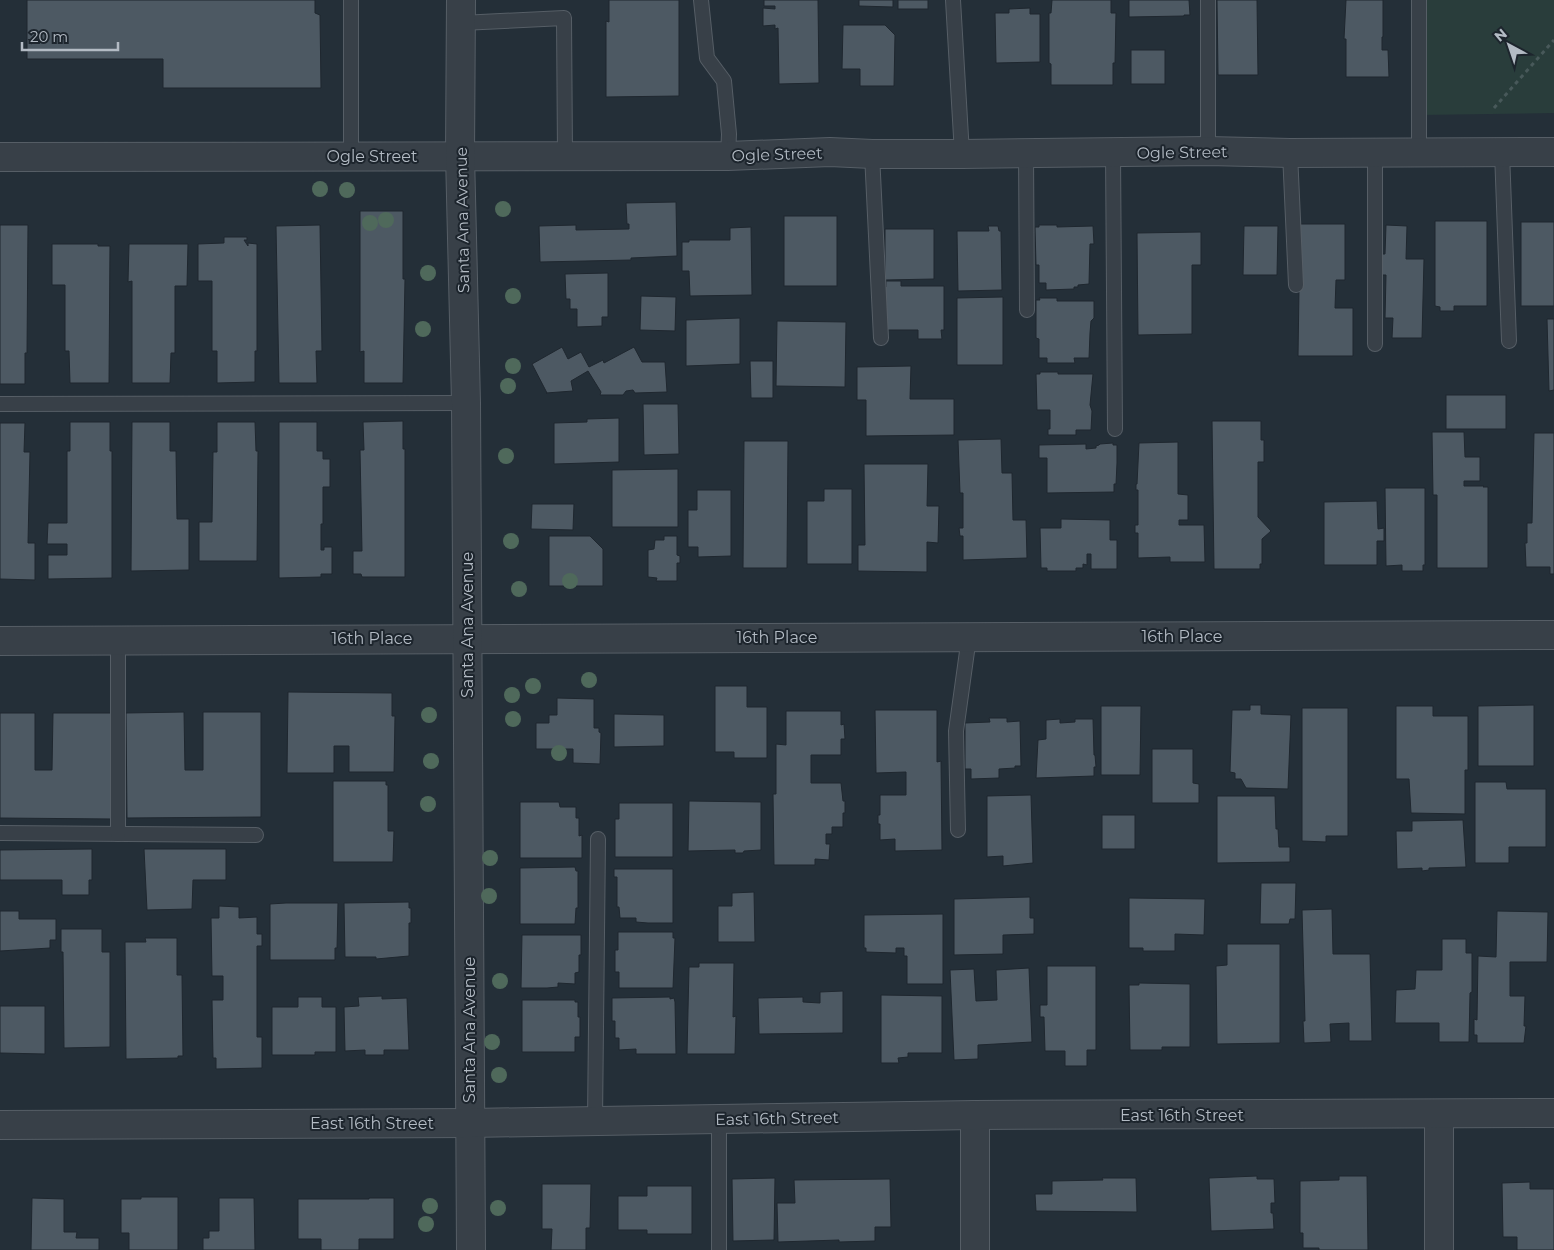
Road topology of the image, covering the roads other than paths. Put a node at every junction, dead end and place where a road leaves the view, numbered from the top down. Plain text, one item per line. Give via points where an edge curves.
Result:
1 (351, 0) edge
2 (701, 0) edge
3 (953, 0) edge
4 (1208, 0) edge
5 (1419, 0) edge
6 (461, 12) edge
7 (1208, 151) junction
8 (1375, 152) junction
9 (1419, 152) junction
10 (1502, 152) junction
11 (1554, 152) edge
12 (1112, 153) junction
13 (1290, 153) junction
14 (872, 154) junction
15 (962, 154) junction
16 (1026, 154) junction
17 (460, 155) junction
18 (565, 155) junction
19 (352, 156) junction
20 (728, 156) junction
21 (0, 157) edge
22 (1296, 285) dead end
23 (1027, 310) dead end
24 (881, 338) dead end
25 (1509, 341) dead end
26 (1375, 344) dead end
27 (466, 403) junction
28 (0, 404) edge
29 (1115, 429) dead end
30 (1554, 635) edge
31 (969, 636) junction
32 (467, 638) junction
33 (118, 640) junction
34 (0, 641) edge
35 (958, 830) dead end
36 (0, 833) edge
37 (118, 834) junction
38 (256, 835) dead end
39 (598, 839) dead end
40 (1554, 1113) edge
41 (1439, 1114) junction
42 (974, 1115) junction
43 (719, 1119) junction
44 (595, 1121) junction
45 (470, 1123) junction
46 (0, 1125) edge
47 (471, 1250) edge
48 (719, 1250) edge
49 (975, 1250) edge
50 (1439, 1250) edge

1 - 19 lane
2 - 20 lane via 707,58 724,81
3 - 15 lane
4 - 7 lane
5 - 9 lane
6 - 17 street, Santa Ana Avenue
6 - 18 lane via 564,18
7 - 12 street, Ogle Street
7 - 13 street, Ogle Street
8 - 9 street, Ogle Street
8 - 13 street, Ogle Street
8 - 26 lane
9 - 10 street, Ogle Street
10 - 11 street, Ogle Street
10 - 25 lane
12 - 16 street, Ogle Street
12 - 29 lane
13 - 22 lane
14 - 15 street, Ogle Street
14 - 20 street, Ogle Street via 830,152
14 - 24 lane
15 - 16 street, Ogle Street
16 - 23 lane
17 - 18 street, Ogle Street
17 - 19 street, Ogle Street
17 - 27 street, Santa Ana Avenue
18 - 20 street, Ogle Street
19 - 21 street, Ogle Street
27 - 28 lane
27 - 32 street, Santa Ana Avenue
30 - 31 street, 16th Place
31 - 32 street, 16th Place
31 - 35 lane via 956,732
32 - 33 street, 16th Place
32 - 45 street, Santa Ana Avenue
33 - 34 street, 16th Place
33 - 37 lane
36 - 37 lane
37 - 38 lane
39 - 44 lane
40 - 41 street, East 16th Street
41 - 42 street, East 16th Street
41 - 50 street
42 - 43 street, East 16th Street
42 - 49 street
43 - 44 street, East 16th Street
43 - 48 lane
44 - 45 street, East 16th Street
45 - 46 street, East 16th Street
45 - 47 street, Santa Ana Avenue

